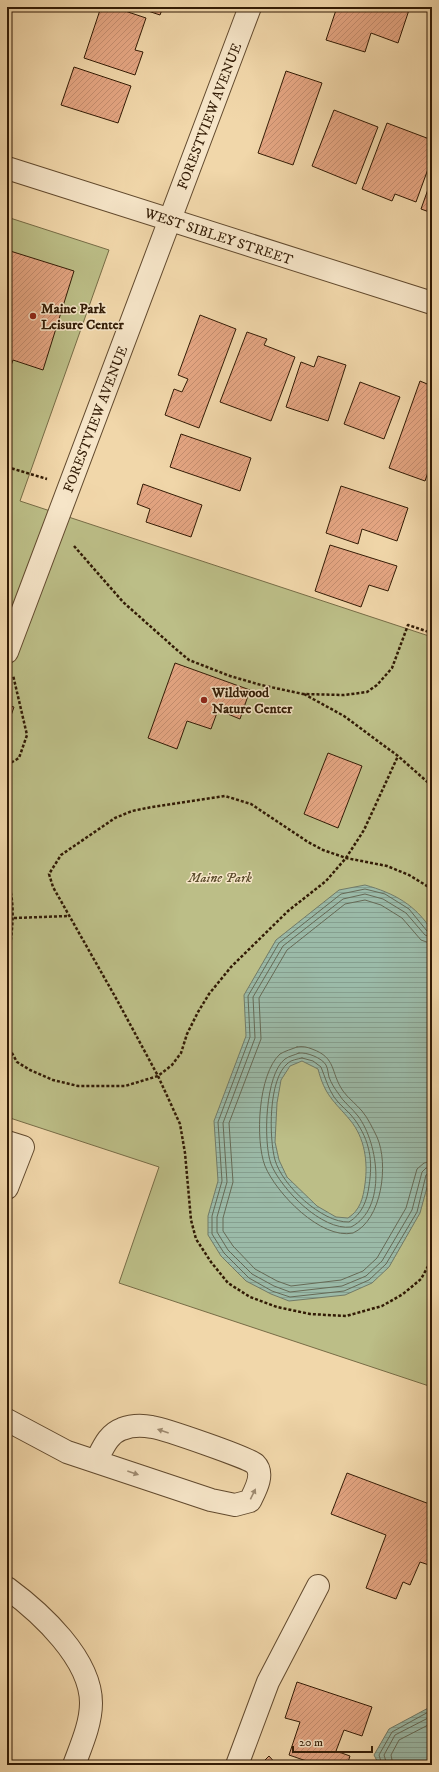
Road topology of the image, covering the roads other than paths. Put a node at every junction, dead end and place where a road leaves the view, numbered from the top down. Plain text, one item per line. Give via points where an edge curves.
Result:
1 (250, 7) edge
2 (7, 168) edge
3 (170, 220) junction
4 (432, 303) edge
5 (8, 652) edge
6 (7, 1142) edge
7 (7, 1188) edge
8 (7, 1420) edge
9 (96, 1461) junction
10 (318, 1586) dead end
11 (7, 1588) edge
12 (74, 1765) edge
13 (236, 1765) edge

1 - 3 street, FORESTVIEW AVENUE
2 - 3 street, WEST SIBLEY STREET
3 - 4 street, WEST SIBLEY STREET
3 - 5 street, FORESTVIEW AVENUE
6 - 7 street via 23,1147
8 - 9 street via 67,1452
9 -> 9 street via 211,1500 235,1505 250,1501 260,1474 256,1464 241,1457 138,1425 122,1429 112,1435
10 - 13 street via 268,1682
11 - 12 street via 54,1630 78,1662 88,1682 91,1704 87,1726

